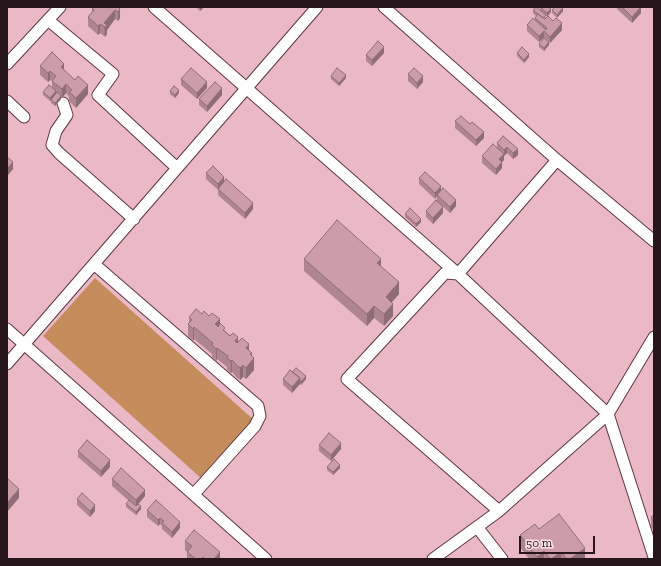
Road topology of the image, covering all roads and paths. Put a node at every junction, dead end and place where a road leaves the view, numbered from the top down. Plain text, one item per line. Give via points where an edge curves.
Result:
1 (60, 7) edge
2 (154, 7) edge
3 (317, 7) edge
4 (384, 7) edge
5 (48, 20) junction
6 (7, 64) edge
7 (246, 89) junction
8 (7, 101) edge
9 (63, 104) dead end
10 (24, 117) dead end
11 (558, 160) junction
12 (177, 168) junction
13 (134, 219) junction
14 (654, 241) edge
15 (94, 264) junction
16 (458, 274) junction
17 (7, 329) edge
18 (654, 337) edge
19 (24, 344) junction
20 (7, 364) edge
21 (608, 414) junction
22 (194, 494) junction
23 (499, 511) junction
24 (478, 527) junction
25 (654, 557) edge
26 (266, 559) edge
27 (433, 559) edge
28 (502, 559) edge

1 - 5 street
2 - 7 street
3 - 7 street
4 - 11 street
5 - 6 street
5 - 12 street via 113,74 98,95
7 - 12 street
7 - 16 street
8 - 10 street
9 - 13 street via 67,115 56,131 52,145
11 - 14 street
11 - 16 street
12 - 13 street
13 - 15 street
15 - 19 street
15 - 22 street via 258,406 260,416 255,426
16 - 21 street
16 - 23 street via 445,273 347,379
17 - 19 street
18 - 21 street
19 - 20 street
19 - 22 street
21 - 23 street
21 - 25 street
22 - 26 street
23 - 24 street
24 - 27 street
24 - 28 street

